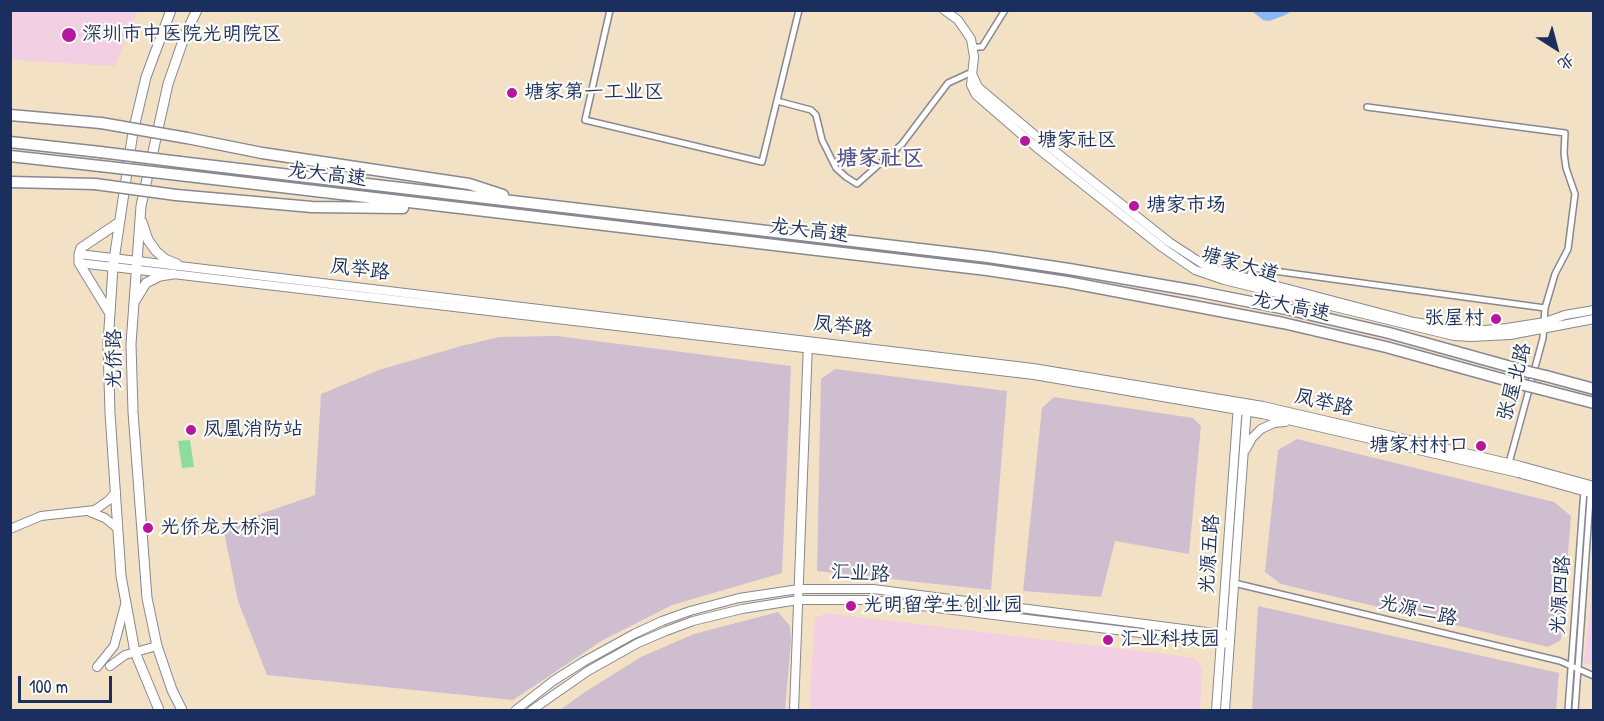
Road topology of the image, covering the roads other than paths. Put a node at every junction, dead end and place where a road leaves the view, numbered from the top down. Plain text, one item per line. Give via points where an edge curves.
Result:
1 (171, 10) edge
2 (197, 10) edge
3 (610, 10) edge
4 (799, 10) edge
5 (944, 10) edge
6 (1005, 10) edge
7 (974, 48) junction
8 (972, 72) junction
9 (777, 101) junction
10 (1367, 107) dead end
11 (10, 115) edge
12 (10, 142) edge
13 (10, 156) edge
14 (10, 182) edge
15 (530, 203) junction
16 (140, 212) junction
17 (494, 213) junction
18 (118, 223) junction
19 (79, 259) junction
20 (113, 262) junction
21 (136, 265) junction
22 (175, 269) junction
23 (1249, 279) junction
24 (133, 307) junction
25 (1545, 308) junction
26 (1593, 310) edge
27 (110, 313) junction
28 (1593, 319) edge
29 (1544, 326) junction
30 (808, 344) junction
31 (1593, 389) edge
32 (1593, 403) edge
33 (1243, 406) junction
34 (1299, 422) junction
35 (1243, 459) junction
36 (1509, 463) junction
37 (1590, 489) edge
38 (116, 492) junction
39 (88, 512) junction
40 (117, 528) junction
41 (10, 529) edge
42 (1234, 583) junction
43 (799, 589) junction
44 (798, 600) junction
45 (125, 605) junction
46 (1221, 633) junction
47 (1230, 635) junction
48 (1220, 644) junction
49 (1230, 644) junction
50 (157, 646) junction
51 (135, 652) junction
52 (110, 666) dead end
53 (1571, 666) junction
54 (97, 667) dead end
55 (1578, 669) junction
56 (1593, 676) edge
57 (159, 711) edge
58 (182, 711) edge
59 (516, 711) edge
60 (532, 711) edge
61 (794, 711) edge
62 (1215, 711) edge
63 (1225, 711) edge
64 (1568, 711) edge
65 (1575, 711) edge

1 - 18 main road, 光侨路 via 143,88
2 - 16 main road, 光侨路 via 168,84
3 - 9 street via 585,120 762,162
4 - 9 street
5 - 7 street via 967,31
6 - 7 street via 982,47
7 - 8 street
8 - 9 street via 948,83 902,144 857,184 836,168 822,140 816,115 811,110
8 - 23 street, 塘家大道 via 978,87 1168,242 1209,268
8 - 29 street, 塘家大道 via 971,85 976,95 1163,249 1195,270 1454,336 1487,337
10 - 25 street, 张屋北路 via 1565,133 1566,168 1575,194 1568,249
11 - 15 highway, bridge via 101,123 262,153 469,184
12 - 15 highway, 龙大高速, bridge
13 - 17 highway, 龙大高速, bridge
14 - 17 highway, bridge via 95,184 312,207
15 - 31 highway, 龙大高速, bridge via 988,257 1191,290 1389,333
16 - 21 main road, 光侨路
16 - 22 main road via 152,246
17 - 32 highway, 龙大高速, bridge via 987,270 1187,304 1386,347
18 - 19 main road via 81,248
18 - 20 main road, 光侨路
19 - 20 street, 凤举路
19 - 27 main road
20 - 21 street, 凤举路
20 - 27 main road, 光侨路
21 - 22 street, 凤举路
21 - 24 main road, 光侨路
22 - 24 main road via 147,283
22 - 30 street, 凤举路
23 - 25 street via 1252,268
23 - 29 street, 塘家大道 via 1414,322 1484,330
24 - 50 main road, 光侨路 via 133,411 144,572
25 - 29 street, 张屋北路
26 - 29 street, 塘家大道 via 1565,315
27 - 38 main road, 光侨路 via 110,413
28 - 29 street, 塘家大道
29 - 36 street, 张屋北路
30 - 33 street, 凤举路 via 1033,368
30 - 43 street
33 - 34 street, 凤举路
33 - 35 street, 光源五路
33 - 36 street, 凤举路
33 - 46 street, 光源五路
34 - 35 street via 1274,423 1261,429 1252,438
34 - 37 street, 凤举路
35 - 42 street, 光源五路
36 - 37 street, 凤举路
37 - 53 street, 光源四路
37 - 55 street, 光源四路
38 - 39 street via 99,508
38 - 40 main road, 光侨路
39 - 40 street
39 - 41 street via 41,516
40 - 45 main road, 光侨路
42 - 47 street, 光源五路
42 - 53 street, 光源二路
43 - 44 street
43 - 46 street, 汇业路 via 873,589
43 - 59 street, 汇业路 via 739,598 662,621 583,662
44 - 48 street, 汇业路 via 872,600
44 - 60 street, 汇业路 via 742,609 666,631 596,666
44 - 61 street
45 - 51 main road, 光侨路
45 - 54 street via 114,645
46 - 47 street, 汇业路
46 - 48 street, 光源五路
47 - 49 street, 光源五路
48 - 49 street, 汇业路
48 - 62 street, 光源五路
49 - 63 street, 光源五路
50 - 51 street
50 - 58 main road, 光侨路
51 - 52 street
51 - 57 main road, 光侨路
53 - 55 street, 光源二路
53 - 64 street, 光源四路
55 - 56 street, 光源二路
55 - 65 street, 光源四路

